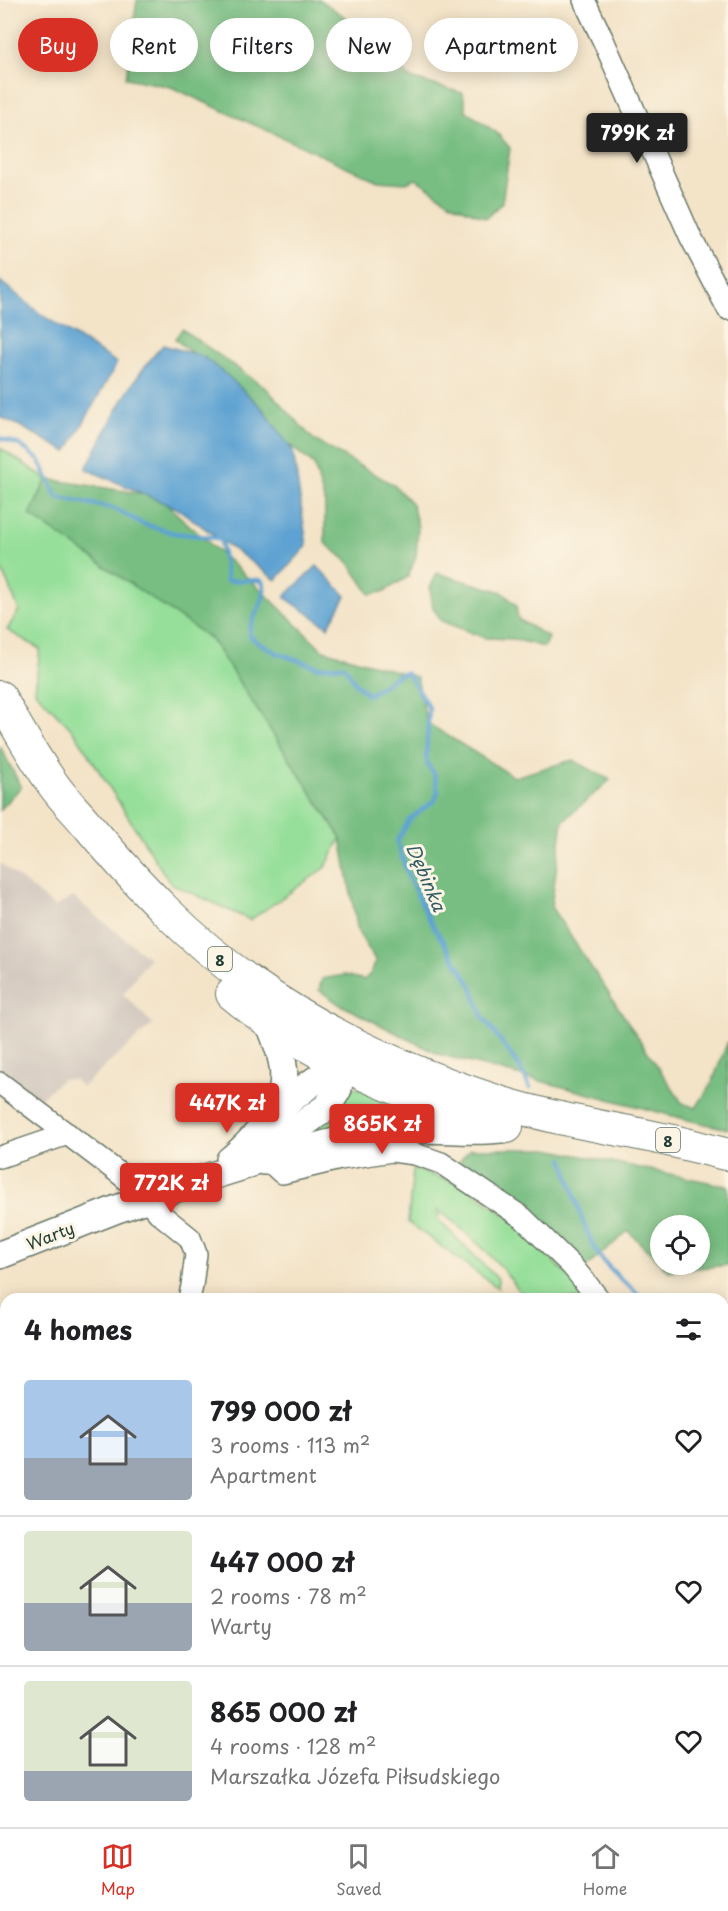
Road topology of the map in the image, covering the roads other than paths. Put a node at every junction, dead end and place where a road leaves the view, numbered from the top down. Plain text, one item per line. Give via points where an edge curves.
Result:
1 (584, 0) edge
2 (728, 309) edge
3 (0, 697) edge
4 (101, 853) junction
5 (269, 1022) junction
6 (348, 1053) junction
7 (0, 1083) edge
8 (275, 1114) junction
9 (512, 1128) junction
10 (566, 1130) junction
11 (68, 1134) junction
12 (726, 1154) edge
13 (0, 1157) edge
14 (258, 1163) junction
15 (202, 1179) junction
16 (146, 1199) junction
17 (0, 1255) edge
18 (190, 1293) edge
19 (594, 1293) edge

1 - 2 street via 688,233
3 - 4 highway, 8 via 64,809
4 - 5 highway, 8 via 123,891 175,943
4 - 6 highway, 8 via 230,968
5 - 6 highway, 8
5 - 8 main road via 285,1081
6 - 8 main road, Warty
6 - 9 highway, 8 via 370,1077 424,1100
6 - 10 highway, 8 via 407,1068 527,1110
6 - 14 main road, Warty via 338,1089 328,1106
7 - 11 street
8 - 15 main road, Warty via 241,1151
9 - 10 highway, 8
9 - 14 main road via 377,1133
10 - 12 highway, 8 via 663,1139
11 - 13 street
11 - 16 street
14 - 15 main road, Warty
14 - 19 street via 282,1173 392,1151 441,1163 523,1218
15 - 16 main road, Warty
16 - 17 main road, Warty
16 - 18 street via 190,1238 196,1254

